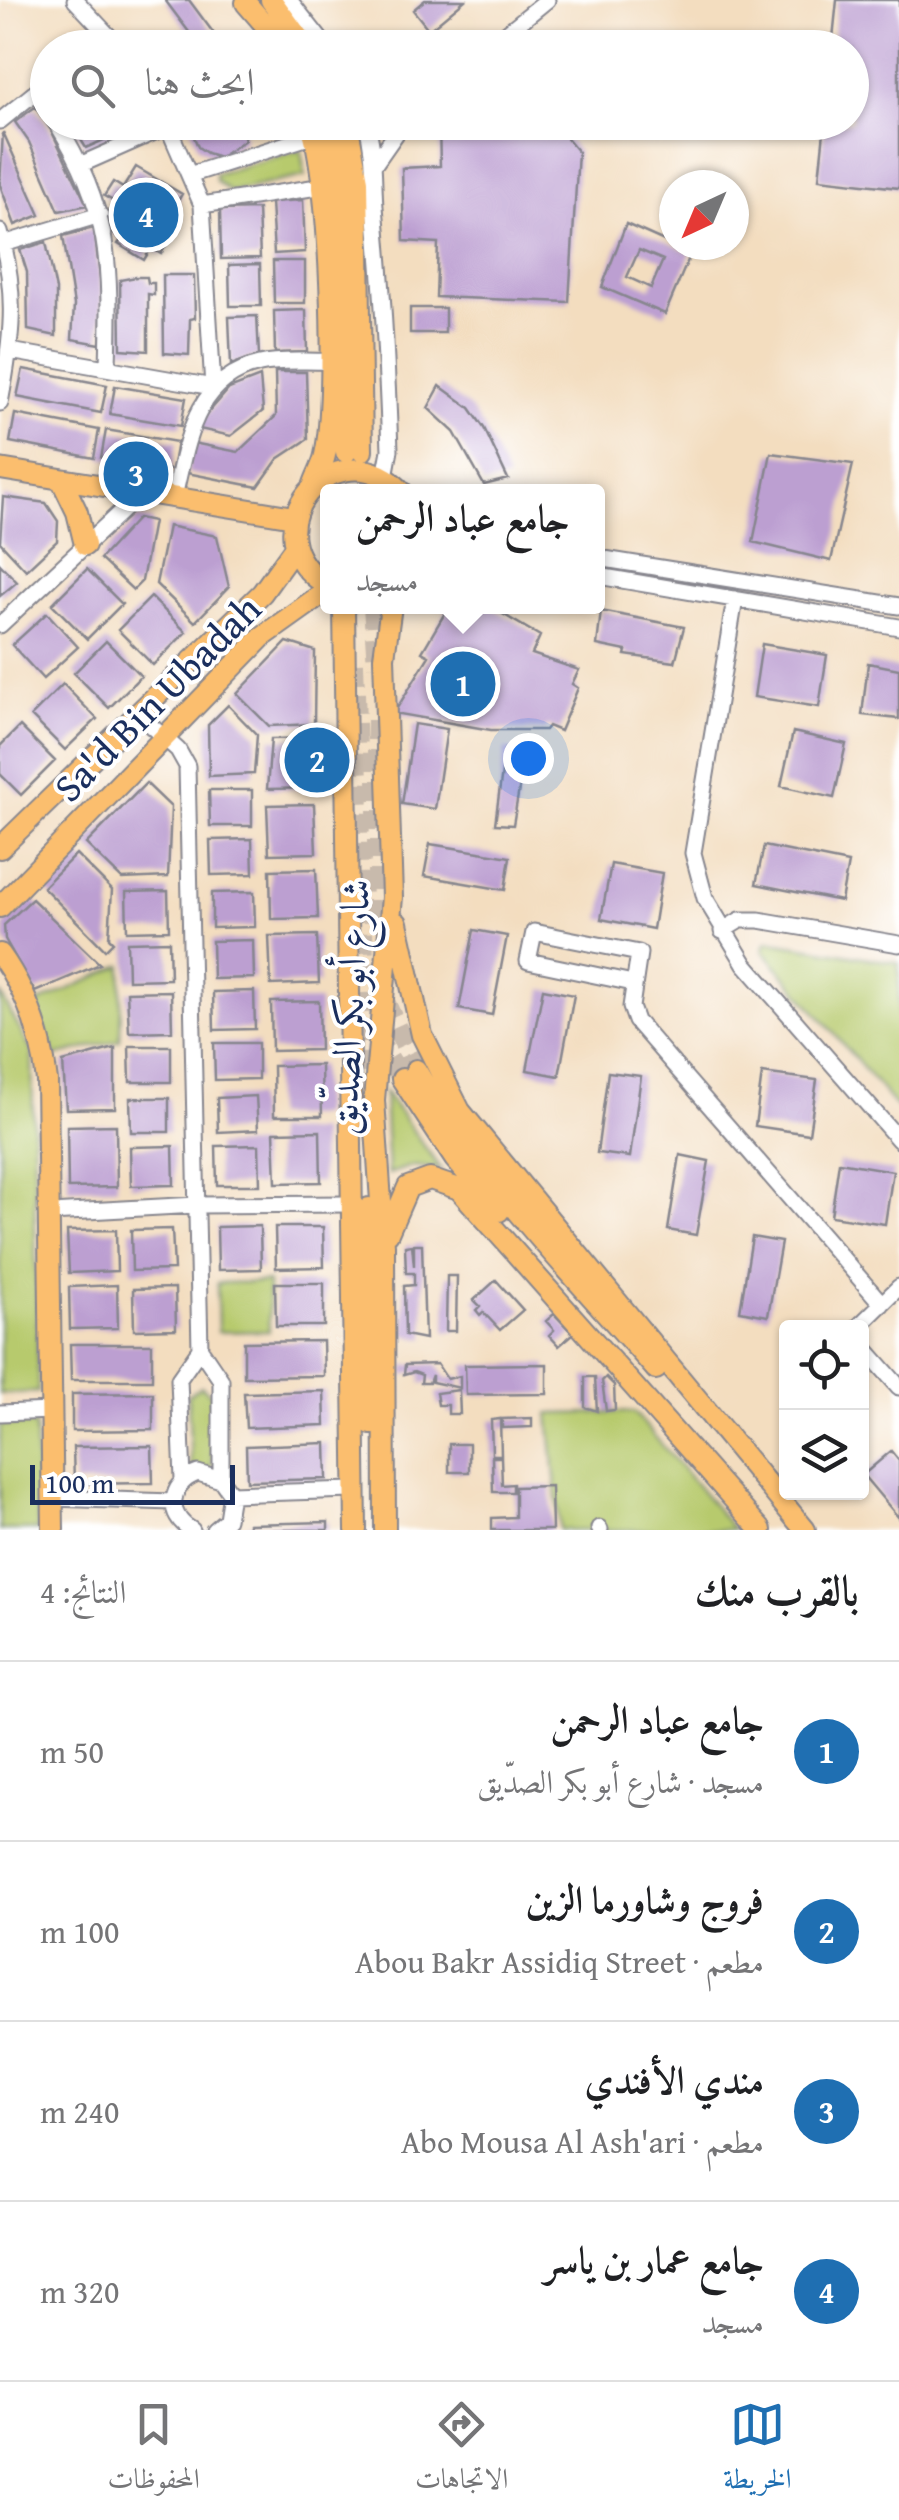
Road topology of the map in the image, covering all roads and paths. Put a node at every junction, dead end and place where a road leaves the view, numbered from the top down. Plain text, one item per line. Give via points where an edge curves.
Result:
1 (75, 0) edge
2 (271, 0) edge
3 (289, 0) edge
4 (546, 0) edge
5 (245, 2) edge
6 (102, 30) edge
7 (261, 30) edge
8 (269, 30) edge
9 (293, 30) edge
10 (313, 30) edge
11 (510, 30) edge
12 (30, 97) edge
13 (0, 121) edge
14 (67, 140) edge
15 (133, 140) edge
16 (174, 140) edge
17 (284, 140) edge
18 (319, 140) edge
19 (324, 140) edge
20 (350, 140) edge
21 (370, 140) edge
22 (391, 140) edge
23 (376, 162) junction
24 (82, 164) junction
25 (189, 176) junction
26 (324, 186) junction
27 (202, 205) junction
28 (100, 215) junction
29 (1, 240) edge
30 (10, 351) junction
31 (329, 361) junction
32 (108, 366) junction
33 (212, 387) junction
34 (0, 403) edge
35 (0, 469) edge
36 (385, 477) junction
37 (62, 479) junction
38 (314, 484) junction
39 (393, 484) edge
40 (142, 492) junction
41 (174, 498) junction
42 (294, 517) junction
43 (85, 545) junction
44 (295, 547) junction
45 (605, 559) edge
46 (605, 577) edge
47 (320, 580) edge
48 (320, 593) edge
49 (735, 599) junction
50 (899, 606) edge
51 (344, 614) edge
52 (390, 614) edge
53 (0, 625) edge
54 (899, 627) edge
55 (140, 716) junction
56 (165, 739) junction
57 (0, 848) edge
58 (392, 897) junction
59 (0, 906) edge
60 (722, 931) junction
61 (899, 944) edge
62 (0, 954) edge
63 (634, 983) junction
64 (368, 1096) tunnel mouth
65 (899, 1140) edge
66 (197, 1204) junction
67 (349, 1204) junction
68 (50, 1213) junction
69 (384, 1245) junction
70 (899, 1287) edge
71 (882, 1304) junction
72 (865, 1320) edge
73 (200, 1349) junction
74 (869, 1353) edge
75 (899, 1388) edge
76 (52, 1411) junction
77 (0, 1413) edge
78 (698, 1458) junction
79 (183, 1480) junction
80 (226, 1487) junction
81 (352, 1490) junction
82 (772, 1490) junction
83 (52, 1498) junction
84 (173, 1502) junction
85 (187, 1529) edge
86 (219, 1529) edge
87 (53, 1530) edge
88 (356, 1530) edge
89 (372, 1530) edge
90 (385, 1530) edge
91 (761, 1530) edge
92 (806, 1530) edge

1 - 6 street
2 - 9 main road
3 - 10 street
4 - 11 street
5 - 7 main road
5 - 8 main road
12 - 13 street
14 - 24 street
15 - 24 street
16 - 25 street
17 - 25 street
18 - 26 main road
19 - 20 main road via 342,182 354,452 358,181
21 - 23 street
22 - 23 street
23 - 36 street via 390,450
24 - 28 street
25 - 27 street
26 - 27 street
26 - 31 main road
27 - 33 street
28 - 29 street
28 - 32 street via 110,272
29 - 30 street via 14,286
30 - 32 street
30 - 34 street
31 - 33 street via 259,364
31 - 38 main road via 325,454
32 - 33 street
33 - 41 street via 192,422
35 - 37 main road
36 - 38 main road via 354,469
36 - 39 main road
37 - 40 main road
37 - 43 main road
38 - 42 main road
40 - 41 main road
40 - 43 street
41 - 42 main road
42 - 44 main road
43 - 53 street
44 - 47 main road
44 - 55 main road, Sa'd Bin Ubadah via 262,593
45 - 50 street
46 - 49 street
48 - 56 main road, Sa'd Bin Ubadah via 262,637
49 - 54 street
49 - 60 street via 693,853
51 - 67 main road
52 - 58 main road, شارع أبو بكر الصدّيق via 384,657
55 - 56 street
55 - 57 main road, Sa'd Bin Ubadah
56 - 59 main road, Sa'd Bin Ubadah
56 - 66 street via 188,766
58 - 69 main road, شارع أبو بكر الصدّيق via 374,1100
58 - 82 main road via 422,1035 460,1112
60 - 61 street via 740,920 759,920
60 - 65 street
62 - 68 main road via 43,1049
63 - 63 street via 528,961 534,932 638,953
63 - 71 street via 636,1021
64 - 89 main road
66 - 67 street
66 - 68 street
66 - 73 street
67 - 81 main road
68 - 76 main road
69 - 78 main road via 408,1187 430,1178 459,1188
69 - 90 main road, شارع أبو بكر الصدّيق
70 - 71 street
71 - 72 street
73 - 79 street via 179,1379
73 - 80 street via 221,1380
74 - 75 street
76 - 77 street
76 - 83 main road
78 - 82 main road via 454,1160 409,1074 692,1411
78 - 91 main road
79 - 80 street via 198,1473
79 - 84 street
80 - 81 street
80 - 86 street via 231,1511
81 - 88 main road
82 - 92 main road
83 - 84 street
83 - 87 main road
84 - 85 street

